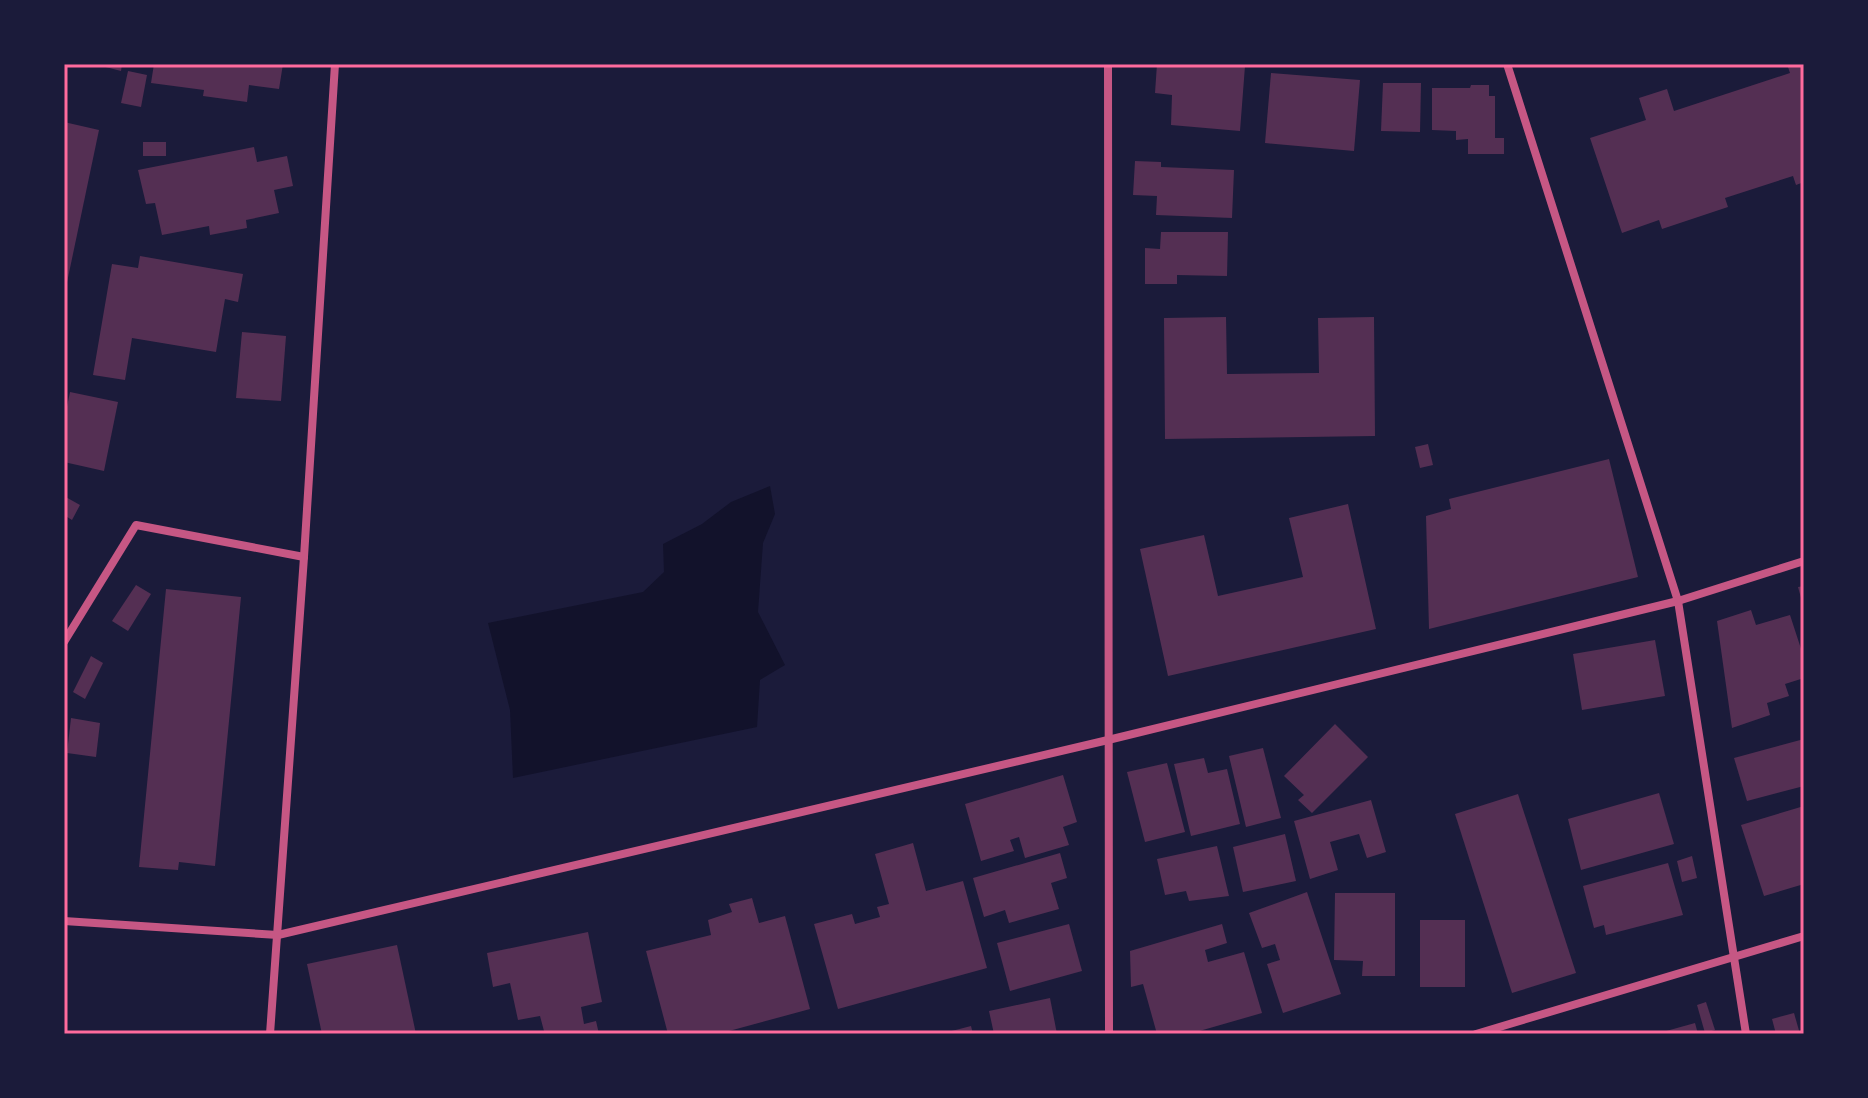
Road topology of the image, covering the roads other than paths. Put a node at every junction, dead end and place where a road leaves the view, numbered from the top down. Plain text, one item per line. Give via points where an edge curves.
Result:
1 (335, 64) edge
2 (1108, 64) edge
3 (1507, 64) edge
4 (304, 557) junction
5 (1804, 561) edge
6 (1678, 601) junction
7 (64, 642) edge
8 (1108, 740) junction
9 (64, 921) edge
10 (278, 935) junction
11 (1804, 936) edge
12 (1734, 957) junction
13 (270, 1034) edge
14 (1109, 1034) edge
15 (1476, 1034) edge
16 (1746, 1034) edge

1 - 4 street
2 - 8 street
3 - 6 street
4 - 7 street via 136,525
4 - 10 street
5 - 6 street
6 - 8 street
6 - 12 street
8 - 10 street
8 - 14 street
9 - 10 street
10 - 13 street
11 - 12 street
12 - 15 street
12 - 16 street

